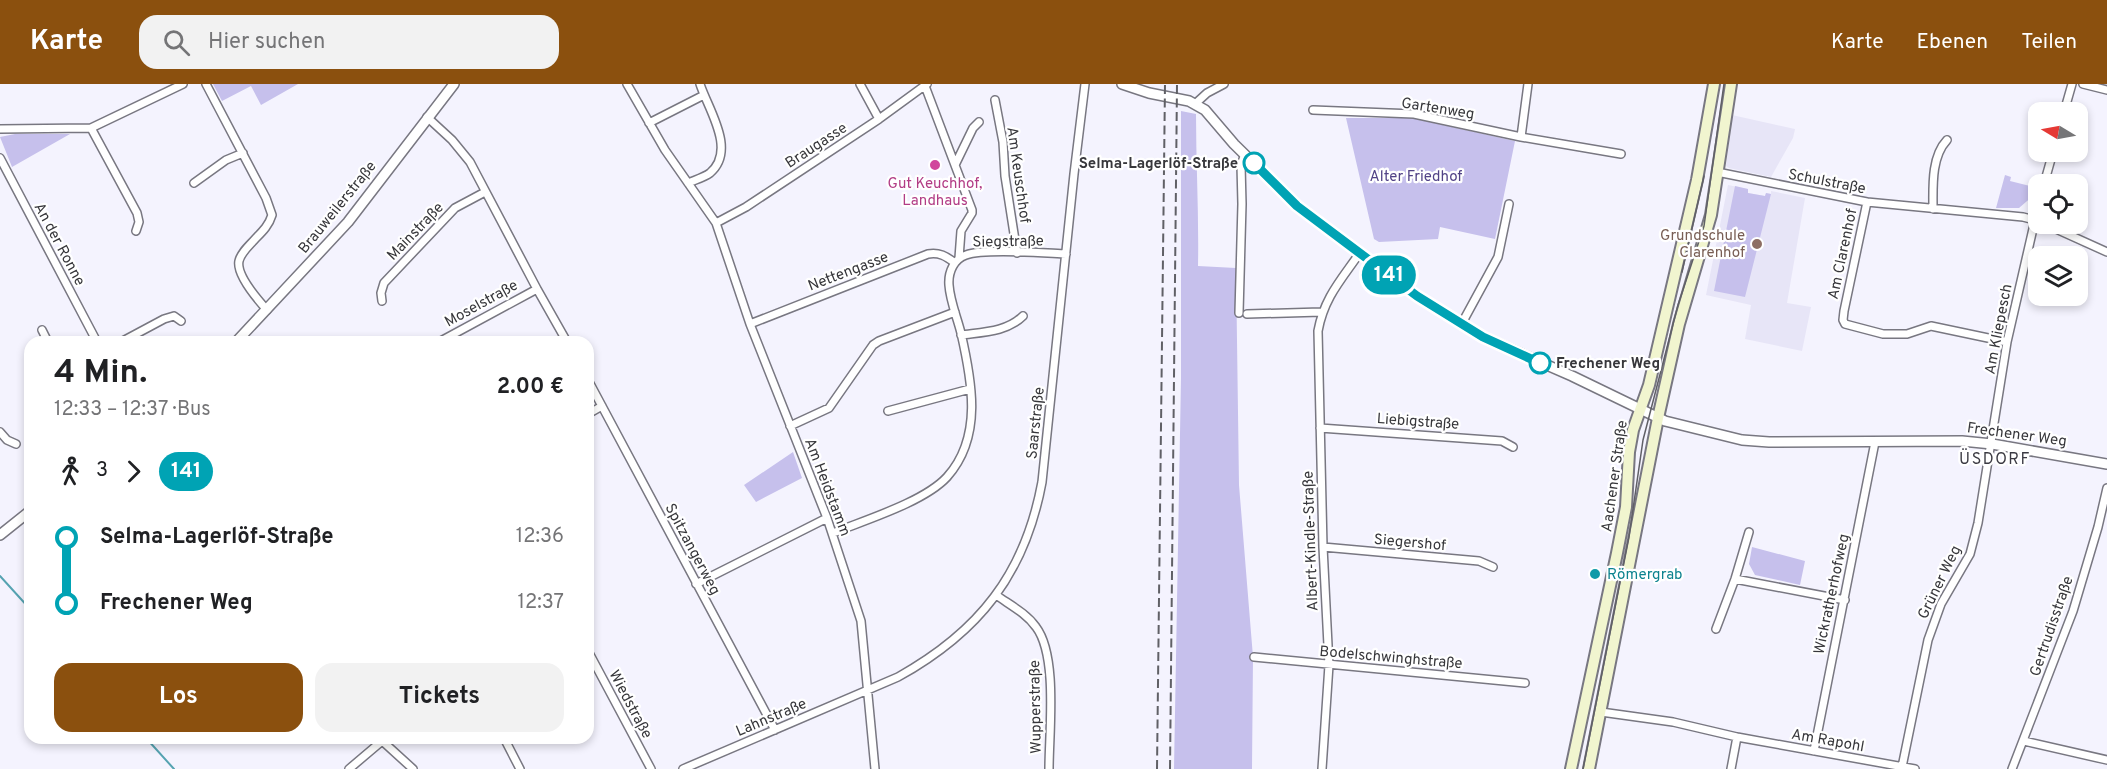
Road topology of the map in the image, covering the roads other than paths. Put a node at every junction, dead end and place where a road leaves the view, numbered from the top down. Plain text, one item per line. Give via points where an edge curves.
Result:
1 (183, 84) edge
2 (206, 84) edge
3 (454, 84) edge
4 (627, 84) edge
5 (700, 84) edge
6 (860, 84) edge
7 (1085, 84) edge
8 (1122, 84) edge
9 (1224, 84) edge
10 (1528, 84) edge
11 (1714, 84) edge
12 (1731, 84) edge
13 (2072, 84) edge
14 (2083, 84) edge
15 (926, 85) edge
16 (2107, 90) edge
17 (704, 95) junction
18 (995, 100) dead end
19 (2067, 102) edge
20 (1196, 104) junction
21 (1313, 110) dead end
22 (427, 117) junction
23 (879, 119) junction
24 (979, 122) dead end
25 (649, 123) junction
26 (91, 128) junction
27 (0, 129) edge
28 (1521, 137) junction
29 (1947, 140) dead end
30 (243, 153) junction
31 (1245, 154) junction
32 (1621, 154) dead end
33 (0, 158) edge
34 (955, 165) junction
35 (1717, 172) junction
36 (4, 175) edge
37 (194, 183) dead end
38 (688, 183) junction
39 (485, 192) junction
40 (1867, 202) junction
41 (1509, 204) dead end
42 (1933, 209) junction
43 (2028, 219) edge
44 (716, 223) junction
45 (136, 231) dead end
46 (2034, 234) edge
47 (2067, 234) edge
48 (2107, 252) edge
49 (1017, 253) junction
50 (1066, 254) junction
51 (1359, 254) junction
52 (957, 261) junction
53 (537, 289) junction
54 (382, 301) dead end
55 (267, 310) junction
56 (955, 312) junction
57 (1321, 312) junction
58 (1023, 316) dead end
59 (181, 321) dead end
60 (750, 324) junction
61 (1461, 325) junction
62 (42, 330) dead end
63 (961, 335) junction
64 (45, 336) edge
65 (94, 336) edge
66 (132, 336) edge
67 (242, 336) edge
68 (450, 336) edge
69 (564, 336) edge
70 (2007, 342) junction
71 (970, 389) junction
72 (594, 391) edge
73 (602, 406) junction
74 (1640, 409) junction
75 (594, 411) edge
76 (888, 411) dead end
77 (1658, 418) junction
78 (790, 426) junction
79 (1320, 428) junction
80 (0, 432) edge
81 (1875, 442) junction
82 (16, 444) dead end
83 (1992, 444) junction
84 (1513, 447) dead end
85 (2107, 464) edge
86 (2107, 488) edge
87 (24, 516) edge
88 (827, 518) junction
89 (1749, 532) dead end
90 (833, 533) junction
91 (0, 535) edge
92 (1323, 547) junction
93 (1493, 567) dead end
94 (1735, 579) junction
95 (696, 584) junction
96 (996, 595) junction
97 (1845, 600) junction
98 (1716, 629) dead end
99 (1254, 657) dead end
100 (594, 662) edge
101 (1329, 665) junction
102 (1525, 683) dead end
103 (1588, 689) junction
104 (869, 690) junction
105 (1601, 712) junction
106 (1581, 718) junction
107 (775, 730) junction
108 (1737, 737) junction
109 (2024, 741) junction
110 (375, 744) edge
111 (386, 744) edge
112 (507, 744) edge
113 (1814, 752) junction
114 (2107, 760) edge
115 (698, 766) edge
116 (1902, 767) junction
117 (349, 769) edge
118 (413, 769) edge
119 (520, 769) edge
120 (651, 769) edge
121 (683, 769) edge
122 (875, 769) edge
123 (1049, 769) edge
124 (1322, 769) edge
125 (1571, 769) edge
126 (1589, 769) edge
127 (1731, 769) edge
128 (1915, 769) edge
129 (2012, 769) edge

1 - 26 street
2 - 30 street
3 - 22 street, Brauweilerstraße
4 - 25 street, Am Heidstamm
5 - 17 street
6 - 23 street
7 - 50 street, Saarstraße
8 - 20 street
9 - 20 street
10 - 28 street
11 - 74 main road, Aachener Straße via 1697,180
12 - 35 main road, Aachener Straße
13 - 19 street
14 - 16 street
15 - 23 street, Braugasse
15 - 34 street
17 - 25 street
17 - 38 street via 722,139 721,151 710,173
18 - 49 street, Am Keuschhof
20 - 31 street, Frechener Weg
21 - 28 street, Gartenweg via 1414,114
22 - 39 street via 462,151
22 - 55 street, Brauweilerstraße via 348,222
23 - 44 street, Braugasse
24 - 34 street
25 - 38 street, Am Heidstamm
26 - 27 street
26 - 45 street via 137,213
28 - 32 street, Gartenweg
29 - 42 street via 1937,158
30 - 37 street
30 - 55 street via 272,215 266,228 243,252 239,268 252,293
31 - 51 street, Frechener Weg via 1297,206
31 - 57 street via 1241,165 1243,314
33 - 36 street, An der Ronne
34 - 52 street via 972,213 961,231
35 - 40 street, Schulstraße
35 - 77 main road, Aachener Straße via 1706,236 1681,315
36 - 65 street, An der Ronne
38 - 44 street, Am Heidstamm
39 - 53 street
39 - 54 street, Mainstraße via 455,208 384,283
40 - 42 street, Schulstraße
40 - 70 street, Am Clarenhof via 1844,311 1845,324 1884,334 1907,334 1931,326
41 - 61 street via 1498,257
42 - 43 street, Schulstraße
44 - 60 street, Am Heidstamm
46 - 70 street, Am Kliepesch
47 - 48 street
49 - 50 street, Siegstraße
49 - 52 street, Siegstraße via 974,253
50 - 96 street, Saarstraße via 1036,512 1026,542
51 - 57 street, Albert-Kindle-Straße
51 - 61 street, Frechener Weg
52 - 56 street, Siegstraße via 951,269 949,285
52 - 60 street, Nettengasse via 928,254
53 - 68 street, Moselstraße
53 - 69 street
55 - 67 street, Brauweilerstraße
56 - 63 street, Siegstraße
56 - 78 street via 873,345 829,408
57 - 79 street, Albert-Kindle-Straße
58 - 63 street via 1007,327
59 - 66 street via 174,316 164,319
60 - 78 street, Am Heidstamm
61 - 74 street, Frechener Weg
62 - 64 street
63 - 71 street, Siegstraße
70 - 83 street, Am Kliepesch
71 - 76 street
71 - 90 street, Siegstraße via 969,439 964,453 945,478 917,498
72 - 73 street, Spitzangerweg
73 - 75 street
73 - 95 street, Spitzangerweg
74 - 77 street, Frechener Weg
74 - 103 main road, Aachener Straße via 1629,452 1626,507
77 - 81 street, Frechener Weg via 1742,440
77 - 105 main road, Aachener Straße
78 - 88 street, Am Heidstamm
79 - 84 street, Liebigstraße via 1502,441
79 - 92 street, Albert-Kindle-Straße
80 - 82 street
81 - 83 street, Frechener Weg
81 - 97 street, Wickratherhofweg
83 - 85 street, Frechener Weg
83 - 116 street, Grüner Weg via 1970,554 1941,604 1928,640
86 - 109 street, Gertrudisstraße via 2073,611
87 - 91 street
88 - 90 street, Am Heidstamm
88 - 95 street
89 - 94 street
90 - 104 street, Am Heidstamm via 861,621
92 - 93 street, Siegershof via 1479,561
92 - 101 street, Albert-Kindle-Straße
94 - 97 street
94 - 98 street
95 - 107 street, Spitzangerweg
96 - 104 street, Saarstraße via 965,632 926,662
96 - 123 street, Wupperstraße via 1029,619 1047,650
97 - 113 street, Wickratherhofweg
99 - 101 street, Bodelschwinghstraße
100 - 120 street, Wiedstraße
101 - 102 street, Bodelschwinghstraße
101 - 124 street, Albert-Kindle-Straße
103 - 105 main road via 1593,707
103 - 106 main road, Aachener Straße
104 - 107 street, Lahnstraße
104 - 122 street, Am Heidstamm
105 - 106 main road
105 - 108 street, Am Rapohl via 1673,722
105 - 126 main road, Aachener Straße
106 - 125 main road, Aachener Straße
107 - 115 street, Lahnstraße
108 - 113 street, Am Rapohl
108 - 127 street
109 - 114 street
109 - 129 street, Gertrudisstraße
110 - 117 street
111 - 118 street
112 - 119 street
113 - 116 street, Am Rapohl
115 - 121 street, Lahnstraße
116 - 128 street, Am Rapohl

